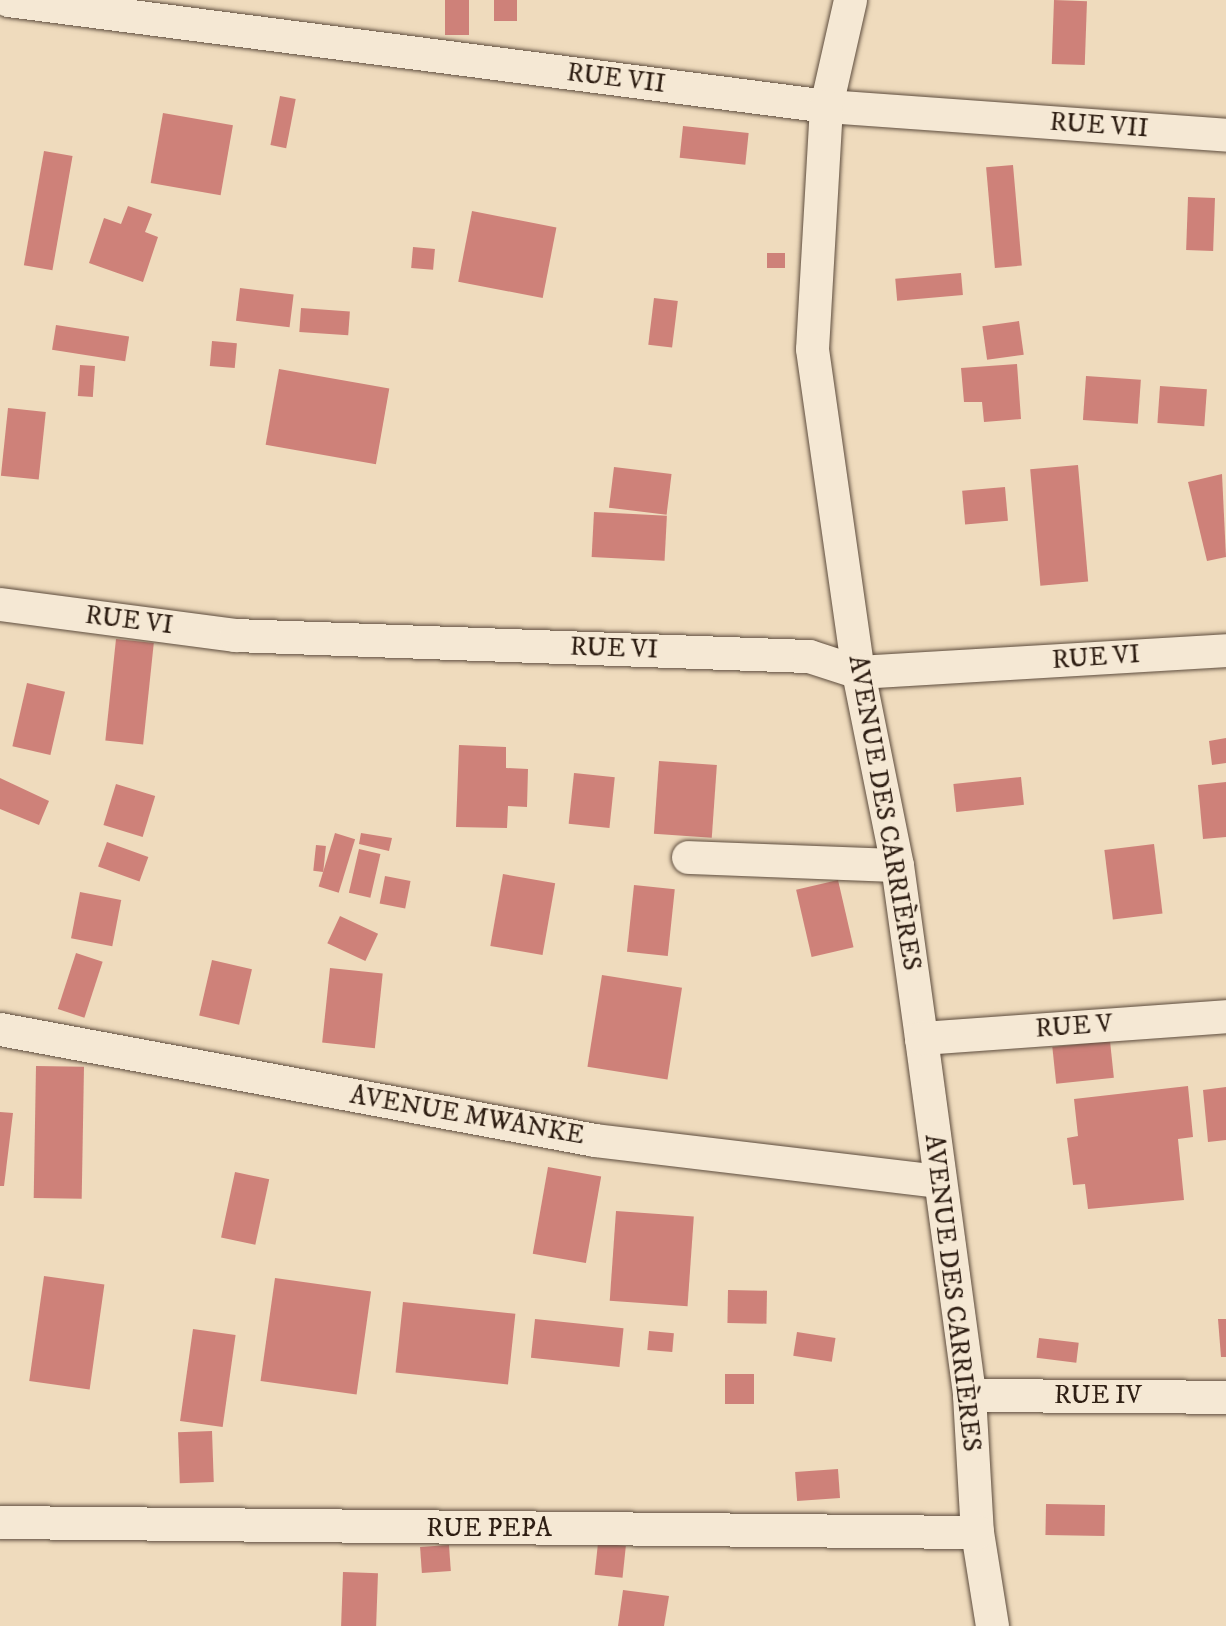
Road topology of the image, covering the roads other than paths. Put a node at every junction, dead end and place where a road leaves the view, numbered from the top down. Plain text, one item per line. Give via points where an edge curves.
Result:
1 (8, 0) edge
2 (850, 0) edge
3 (826, 106) junction
4 (1226, 135) edge
5 (0, 604) edge
6 (1226, 650) edge
7 (858, 672) junction
8 (688, 857) dead end
9 (897, 865) junction
10 (1226, 1016) edge
11 (0, 1029) edge
12 (921, 1038) junction
13 (938, 1181) junction
14 (969, 1395) junction
15 (1226, 1397) edge
16 (0, 1522) edge
17 (977, 1532) junction
18 (992, 1626) edge

1 - 3 street, RUE VII
2 - 3 street, AVENUE DES CARRIÈRES
3 - 4 street, RUE VII
3 - 7 street, AVENUE DES CARRIÈRES via 812,349
5 - 7 street, RUE VI via 235,635 809,656
6 - 7 street, RUE VI
7 - 9 street, AVENUE DES CARRIÈRES
8 - 9 street
9 - 12 street, AVENUE DES CARRIÈRES
10 - 12 street, RUE V
11 - 13 street, AVENUE MWANKE via 595,1140
12 - 13 street, AVENUE DES CARRIÈRES
13 - 14 street, AVENUE DES CARRIÈRES
14 - 15 street, RUE IV
14 - 17 street, AVENUE DES CARRIÈRES
16 - 17 street, RUE PEPA
17 - 18 street, AVENUE DES CARRIÈRES

